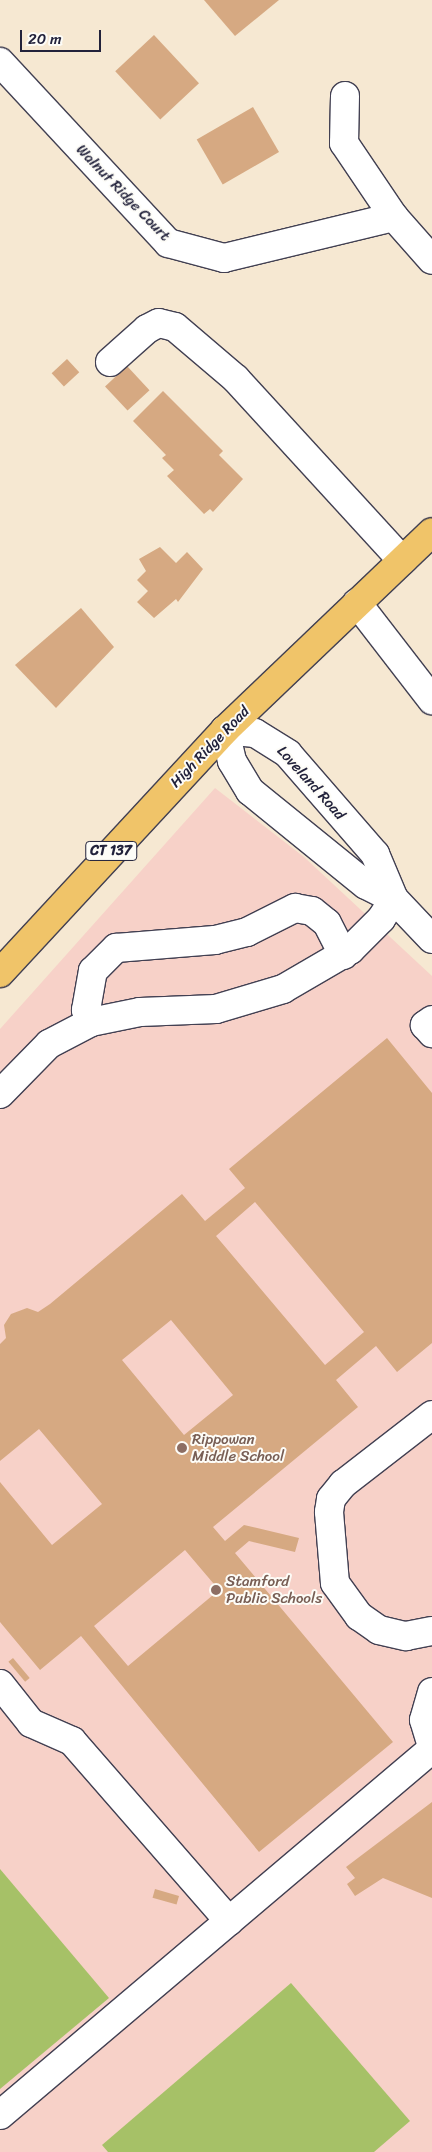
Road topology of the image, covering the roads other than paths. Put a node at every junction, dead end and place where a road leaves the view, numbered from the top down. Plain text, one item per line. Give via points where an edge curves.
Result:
1 (0, 62) edge
2 (344, 96) dead end
3 (394, 217) junction
4 (432, 260) edge
5 (110, 362) dead end
6 (422, 548) edge
7 (357, 603) junction
8 (432, 700) edge
9 (225, 730) junction
10 (394, 899) junction
11 (432, 939) edge
12 (343, 955) junction
13 (0, 973) edge
14 (432, 1020) edge
15 (91, 1022) junction
16 (432, 1033) edge
17 (0, 1094) edge
18 (432, 1415) edge
19 (432, 1631) edge
20 (0, 1684) edge
21 (432, 1692) edge
22 (432, 1747) edge
23 (229, 1921) junction
24 (0, 2115) edge

1 - 3 street, Walnut Ridge Court via 168,242 224,258
2 - 3 street via 344,143
3 - 4 street
5 - 6 street via 158,323 175,327
6 - 7 main road, High Ridge Road / CT 137
7 - 8 street
7 - 9 main road, High Ridge Road / CT 137
9 - 10 street, Loveland Road via 239,776 250,791 366,885
9 - 10 street, Loveland Road via 255,733 288,754 375,854
9 - 13 main road, High Ridge Road / CT 137
10 - 11 street, Loveland Road
10 - 12 street via 381,919
12 - 15 street via 283,989 216,1009 140,1012
12 - 15 street via 327,923 312,911 295,908 247,932 215,940 116,948 92,971 86,1010
14 - 16 street via 425,1025
15 - 17 street via 48,1044
18 - 19 street via 343,1484 331,1499 329,1512 335,1583 348,1603 379,1630 406,1636
20 - 23 street via 31,1723 72,1741
21 - 22 street via 424,1720
22 - 23 street
23 - 24 street

